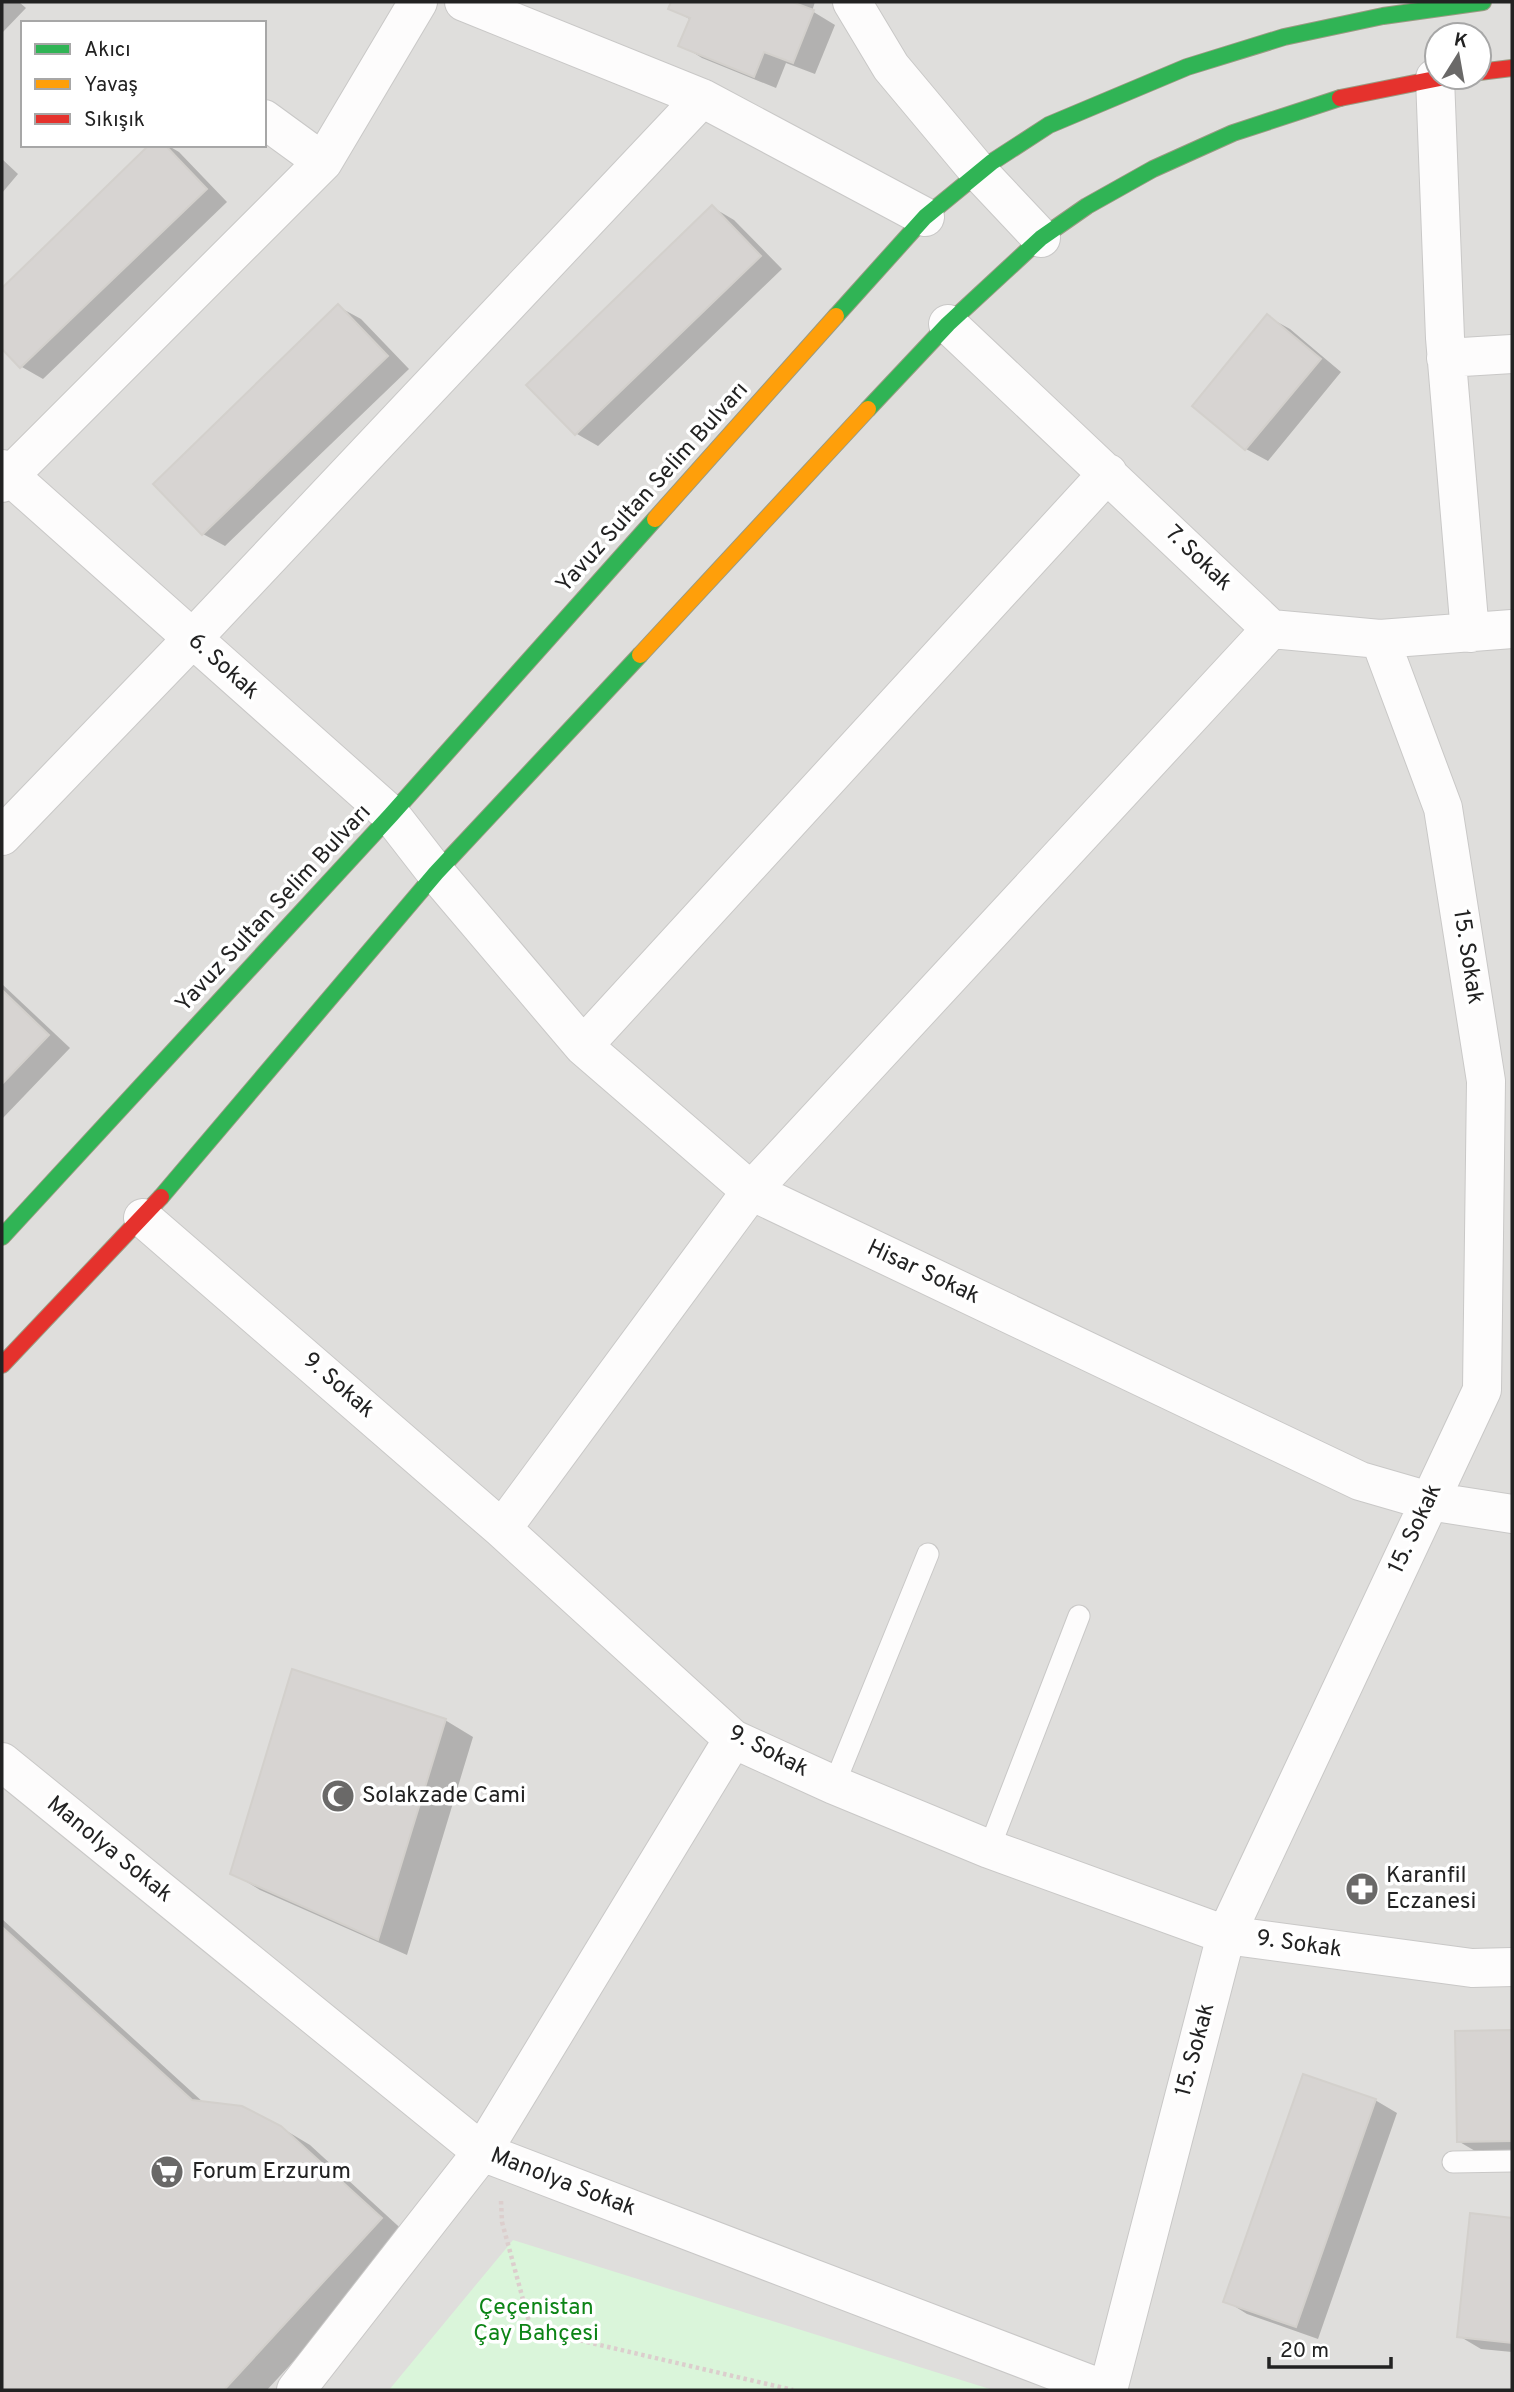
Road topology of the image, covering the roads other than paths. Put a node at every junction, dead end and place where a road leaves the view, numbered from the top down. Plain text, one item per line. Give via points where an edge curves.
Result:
1 (418, 2) edge
2 (464, 2) edge
3 (852, 2) edge
4 (1483, 2) edge
5 (1512, 68) edge
6 (1493, 70) edge
7 (1423, 81) edge
8 (1440, 91) edge
9 (702, 98) junction
10 (266, 120) edge
11 (323, 162) junction
12 (978, 171) junction
13 (925, 217) junction
14 (1041, 238) junction
15 (948, 324) junction
16 (1512, 354) edge
17 (1446, 358) junction
18 (1108, 473) junction
19 (4, 476) edge
20 (1271, 629) junction
21 (1512, 629) edge
22 (1470, 633) junction
23 (192, 639) junction
24 (1380, 639) junction
25 (391, 816) junction
26 (2, 836) edge
27 (436, 873) junction
28 (583, 1046) junction
29 (751, 1191) junction
30 (143, 1217) junction
31 (2, 1237) edge
32 (2, 1365) edge
33 (1429, 1501) junction
34 (1512, 1514) edge
35 (502, 1529) junction
36 (928, 1554) dead end
37 (1079, 1616) dead end
38 (733, 1739) junction
39 (2, 1762) edge
40 (834, 1785) junction
41 (989, 1849) junction
42 (1226, 1935) junction
43 (1512, 1967) edge
44 (489, 2155) junction
45 (1512, 2161) edge
46 (1453, 2162) dead end
47 (296, 2390) edge
48 (1106, 2390) edge

1 - 11 street
2 - 9 street
3 - 12 street via 891,67
4 - 12 main road, Yavuz Sultan Selim Bulvarı via 1372,16 1204,61 1125,90 1035,133
5 - 6 main road
7 - 14 main road via 1328,101 1233,133 1153,169
8 - 17 street
9 - 13 street
9 - 23 street
10 - 11 street
11 - 19 street
12 - 13 main road, Yavuz Sultan Selim Bulvarı
12 - 14 street
13 - 25 main road, Yavuz Sultan Selim Bulvarı
14 - 15 main road
15 - 18 street, 7. Sokak
15 - 27 main road
16 - 17 street
17 - 22 street
18 - 20 street, 7. Sokak
18 - 28 street
19 - 23 street, 6. Sokak
20 - 24 street
20 - 29 street
21 - 22 street
22 - 24 street
23 - 25 street, 6. Sokak
23 - 26 street
24 - 33 street, 15. Sokak via 1443,808 1486,1081 1482,1390
25 - 27 street, 6. Sokak
25 - 31 main road, Yavuz Sultan Selim Bulvarı
27 - 28 street, Hisar Sokak
27 - 30 main road
28 - 29 street, Hisar Sokak
29 - 33 street, Hisar Sokak via 1360,1481
29 - 35 street
30 - 32 main road
30 - 35 street, 9. Sokak
33 - 34 street, Hisar Sokak
33 - 42 street, 15. Sokak
35 - 38 street, 9. Sokak
36 - 40 lane
37 - 41 lane
38 - 40 street, 9. Sokak
38 - 44 street
39 - 44 street, Manolya Sokak
40 - 41 street, 9. Sokak
41 - 42 street, 9. Sokak
42 - 43 street, 9. Sokak via 1472,1968
42 - 48 street, 15. Sokak
44 - 47 street
44 - 48 street, Manolya Sokak
45 - 46 lane

